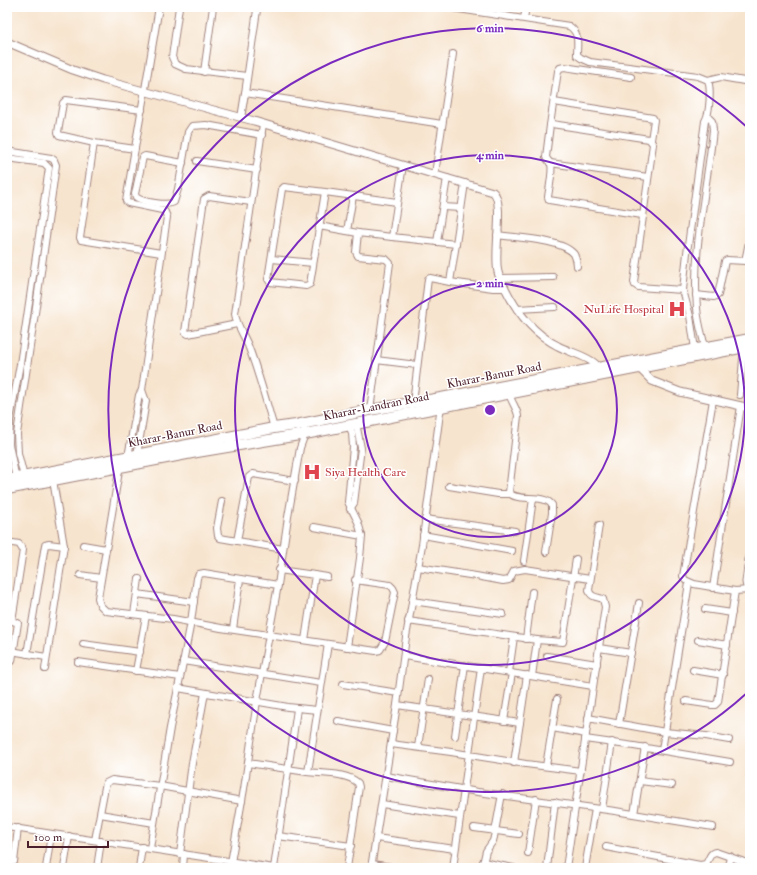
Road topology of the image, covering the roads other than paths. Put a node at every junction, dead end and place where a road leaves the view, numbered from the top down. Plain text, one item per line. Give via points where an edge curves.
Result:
1 (159, 7) edge
2 (179, 7) edge
3 (213, 7) edge
4 (446, 7) edge
5 (526, 7) edge
6 (257, 10) dead end
7 (487, 10) edge
8 (524, 18) junction
9 (7, 42) edge
10 (453, 54) dead end
11 (204, 72) junction
12 (247, 76) junction
13 (631, 77) dead end
14 (708, 80) junction
15 (750, 82) edge
16 (145, 92) junction
17 (245, 93) junction
18 (554, 102) junction
19 (142, 110) junction
20 (708, 117) junction
21 (241, 118) junction
22 (263, 124) junction
23 (442, 124) junction
24 (550, 125) junction
25 (262, 135) junction
26 (651, 140) junction
27 (94, 143) junction
28 (135, 150) junction
29 (7, 151) edge
30 (7, 158) edge
31 (54, 160) junction
32 (197, 161) dead end
33 (183, 163) junction
34 (550, 163) junction
35 (47, 165) junction
36 (403, 165) junction
37 (257, 170) junction
38 (435, 174) junction
39 (648, 177) junction
40 (447, 178) junction
41 (465, 183) junction
42 (325, 192) junction
43 (353, 196) junction
44 (251, 202) junction
45 (397, 202) junction
46 (443, 207) junction
47 (461, 208) junction
48 (642, 215) junction
49 (319, 226) junction
50 (347, 231) junction
51 (358, 233) junction
52 (497, 235) junction
53 (392, 237) junction
54 (750, 237) edge
55 (437, 242) junction
56 (456, 244) junction
57 (161, 253) junction
58 (272, 259) junction
59 (313, 264) junction
60 (577, 266) dead end
61 (34, 267) junction
62 (42, 268) junction
63 (553, 277) dead end
64 (500, 278) junction
65 (450, 282) junction
66 (505, 288) junction
67 (683, 290) junction
68 (696, 295) junction
69 (555, 307) dead end
70 (518, 309) junction
71 (237, 324) junction
72 (25, 329) junction
73 (33, 330) junction
74 (750, 339) edge
75 (747, 347) edge
76 (694, 351) junction
77 (376, 360) junction
78 (417, 366) junction
79 (639, 368) junction
80 (601, 371) junction
81 (509, 393) junction
82 (740, 395) dead end
83 (713, 400) junction
84 (441, 402) junction
85 (413, 403) junction
86 (741, 406) junction
87 (750, 408) edge
88 (370, 410) junction
89 (303, 423) junction
90 (352, 424) junction
91 (274, 428) junction
92 (305, 434) junction
93 (126, 459) junction
94 (16, 479) edge
95 (53, 480) junction
96 (295, 481) junction
97 (449, 486) dead end
98 (7, 489) edge
99 (510, 494) junction
100 (534, 499) junction
101 (222, 501) dead end
102 (425, 519) junction
103 (598, 525) dead end
104 (314, 527) dead end
105 (515, 531) dead end
106 (423, 535) junction
107 (362, 536) junction
108 (237, 541) junction
109 (7, 542) edge
110 (83, 545) dead end
111 (64, 546) junction
112 (283, 548) junction
113 (106, 549) junction
114 (512, 551) dead end
115 (750, 551) edge
116 (546, 552) dead end
117 (576, 559) dead end
118 (524, 561) dead end
119 (418, 567) junction
120 (280, 570) junction
121 (80, 575) dead end
122 (315, 575) junction
123 (327, 577) dead end
124 (574, 577) junction
125 (101, 578) junction
126 (139, 579) dead end
127 (240, 579) junction
128 (590, 579) junction
129 (355, 580) junction
130 (689, 583) junction
131 (278, 585) junction
132 (714, 588) junction
133 (750, 589) edge
134 (735, 591) junction
135 (532, 592) dead end
136 (137, 594) junction
137 (412, 601) junction
138 (194, 602) junction
139 (639, 603) dead end
140 (705, 609) dead end
141 (732, 613) junction
142 (134, 614) junction
143 (503, 614) dead end
144 (146, 616) junction
145 (9, 621) edge
146 (408, 621) junction
147 (191, 622) junction
148 (233, 629) junction
149 (269, 634) junction
150 (514, 637) junction
151 (526, 639) junction
152 (305, 640) junction
153 (537, 640) junction
154 (698, 640) dead end
155 (83, 644) dead end
156 (328, 644) junction
157 (727, 645) junction
158 (347, 646) junction
159 (599, 648) junction
160 (17, 652) dead end
161 (140, 652) junction
162 (631, 653) junction
163 (27, 654) junction
164 (404, 656) junction
165 (547, 656) dead end
166 (46, 657) junction
167 (7, 660) edge
168 (183, 661) junction
169 (78, 662) dead end
170 (597, 664) junction
171 (465, 665) junction
172 (481, 668) junction
173 (45, 669) dead end
174 (136, 670) junction
175 (693, 670) dead end
176 (510, 672) junction
177 (262, 674) junction
178 (530, 676) junction
179 (722, 676) junction
180 (180, 677) junction
181 (428, 679) dead end
182 (321, 683) junction
183 (343, 684) dead end
184 (593, 686) junction
185 (178, 688) junction
186 (205, 693) junction
187 (398, 693) junction
188 (557, 699) dead end
189 (257, 701) junction
190 (686, 701) dead end
191 (397, 705) junction
192 (297, 708) junction
193 (424, 709) junction
194 (317, 710) junction
195 (458, 714) junction
196 (475, 716) junction
197 (588, 718) junction
198 (504, 720) junction
199 (338, 721) dead end
200 (520, 723) junction
201 (619, 724) junction
202 (552, 728) junction
203 (393, 730) junction
204 (665, 732) junction
205 (455, 736) dead end
206 (586, 736) junction
207 (729, 740) dead end
208 (612, 742) junction
209 (391, 744) junction
210 (418, 747) junction
211 (645, 748) junction
212 (662, 750) junction
213 (468, 755) junction
214 (730, 762) dead end
215 (248, 763) junction
216 (514, 763) junction
217 (546, 766) junction
218 (288, 769) junction
219 (581, 771) junction
220 (308, 772) junction
221 (386, 776) junction
222 (640, 781) junction
223 (672, 785) dead end
224 (160, 786) junction
225 (464, 789) junction
226 (187, 792) junction
227 (502, 794) junction
228 (536, 799) junction
229 (242, 801) junction
230 (555, 802) junction
231 (382, 804) junction
232 (575, 806) junction
233 (599, 809) junction
234 (100, 814) junction
235 (634, 814) junction
236 (459, 816) junction
237 (154, 823) junction
238 (7, 827) edge
239 (713, 827) dead end
240 (18, 828) junction
241 (474, 828) dead end
242 (496, 831) junction
243 (51, 834) junction
244 (520, 834) dead end
245 (69, 836) junction
246 (278, 836) junction
247 (376, 838) junction
248 (98, 841) junction
249 (351, 846) junction
250 (142, 847) junction
251 (606, 847) dead end
252 (150, 848) junction
253 (455, 849) junction
254 (528, 853) dead end
255 (182, 854) junction
256 (730, 856) junction
257 (231, 861) junction
258 (14, 862) dead end
259 (750, 864) edge
260 (482, 865) edge
261 (372, 866) edge
262 (46, 868) edge
263 (64, 868) edge
264 (97, 868) edge
265 (139, 868) edge
266 (182, 868) edge
267 (230, 868) edge
268 (347, 868) edge
269 (398, 868) edge
270 (452, 868) edge
271 (513, 868) edge
272 (547, 868) edge
273 (566, 868) edge
274 (585, 868) edge
275 (728, 868) edge

1 - 16 street
2 - 11 street via 172,50 173,61 179,67
3 - 11 street
4 - 7 street
5 - 8 street
6 - 12 street
7 - 8 street
8 - 14 street via 569,26 574,30 577,55 590,62 698,76
9 - 16 street via 73,70
10 - 23 street
11 - 12 street
12 - 17 street
13 - 18 street via 560,68
14 - 15 street via 721,77
14 - 20 street
16 - 19 street
16 - 21 street
17 - 21 street
17 - 23 street
18 - 24 street
18 - 26 street via 652,118 654,120
19 - 27 street via 66,100 63,102 58,134
19 - 28 street
20 - 67 street
20 - 68 street via 712,121 713,130 697,254
21 - 22 street
22 - 25 street
22 - 36 street
23 - 38 street
24 - 26 street
24 - 34 street via 546,157
25 - 33 street via 206,125 192,126 188,132
25 - 37 street
26 - 39 street via 653,144
27 - 28 street
27 - 57 street via 81,240
28 - 57 street via 126,201 162,210 166,214
29 - 31 street
30 - 35 street via 32,160
31 - 35 street
31 - 62 street via 56,166
32 - 37 street
33 - 33 street via 174,202 168,204 140,200 136,197 143,157 147,155
34 - 39 street
34 - 48 street via 549,200
35 - 61 street via 49,168
36 - 38 street
36 - 45 street
37 - 44 street
38 - 40 street
39 - 48 street
40 - 41 street
40 - 46 street
41 - 47 street
41 - 52 street via 497,195
42 - 43 street
42 - 49 street
42 - 58 street via 283,188
43 - 45 street
43 - 50 street
44 - 71 street via 235,314
44 - 71 street via 208,196 204,199 185,332 188,334
45 - 53 street
46 - 47 street
46 - 55 street
47 - 56 street
48 - 67 street via 635,285
49 - 50 street
49 - 59 street
50 - 51 street
51 - 53 street
51 - 77 street via 358,256 386,260 390,263
52 - 60 street via 559,244 573,253
52 - 64 street via 497,264
53 - 55 street
54 - 68 street via 745,261 725,261 717,297
55 - 56 street
56 - 65 street
57 - 93 street via 142,390
58 - 59 street
58 - 59 street via 268,279 272,283 308,286
61 - 62 street
61 - 72 street
62 - 73 street
63 - 64 street
64 - 66 street
65 - 66 street
65 - 78 street via 428,279
66 - 70 street
67 - 76 street via 690,316
68 - 76 street via 698,323
69 - 70 street
70 - 80 street via 539,335 588,360
71 - 91 street via 249,347
72 - 73 street
72 - 94 street via 9,435
73 - 94 street via 17,434
74 - 76 highway, Kharar-Banur Road
75 - 76 highway, Kharar-Landran Road
75 - 82 street
76 - 79 highway, Kharar-Landran Road
76 - 80 highway, Kharar-Banur Road
77 - 78 street
77 - 88 street
78 - 85 street
79 - 80 highway, Kharar-Landran Road
79 - 83 street via 657,384
80 - 81 highway, Kharar-Landran Road
80 - 84 highway, Kharar-Banur Road
81 - 84 highway, Kharar-Landran Road
81 - 99 street via 518,416 508,490
83 - 86 street
83 - 130 street via 683,572 684,579
84 - 85 highway, Kharar-Banur Road
84 - 90 highway, Kharar-Landran Road
84 - 102 street
85 - 88 highway, Kharar-Banur Road
86 - 87 street
86 - 132 street
88 - 89 highway, Kharar-Banur Road
89 - 91 highway, Kharar-Banur Road
89 - 92 street
90 - 92 highway, Kharar-Landran Road
90 - 107 street via 360,441 360,452 354,503 350,509
91 - 93 highway, Kharar-Banur Road
92 - 93 highway, Kharar-Landran Road via 197,452
92 - 96 street
93 - 94 highway, Kharar-Banur Road
93 - 95 highway, Kharar-Landran Road
93 - 113 street
95 - 98 highway, Kharar-Landran Road
95 - 111 street
96 - 108 street via 254,474 248,477
96 - 112 street
97 - 99 street
99 - 100 street
100 - 116 street via 550,502 552,508
100 - 118 street
101 - 108 street via 218,536
102 - 105 street
102 - 106 street
103 - 128 street
104 - 107 street
106 - 114 street
106 - 119 street
107 - 129 street
108 - 112 street
109 - 145 street via 19,544 23,550
110 - 113 street
111 - 163 street via 45,545
111 - 166 street
112 - 120 street
113 - 125 street
115 - 133 street via 746,582
117 - 124 street
119 - 124 street via 503,581 509,580 514,571 521,569
119 - 137 street
120 - 122 street
120 - 131 street
121 - 125 street
122 - 123 street
122 - 152 street
124 - 128 street
124 - 153 street via 564,641 561,643
125 - 142 street via 98,598 100,605 106,611
126 - 136 street
127 - 131 street
127 - 138 street via 201,573 197,578
127 - 148 street
128 - 159 street via 589,593 602,598 605,603
129 - 158 street
129 - 158 street via 390,585 395,592 383,647 376,651
130 - 132 street
130 - 204 street
131 - 149 street
132 - 134 street
133 - 134 street
134 - 141 street
135 - 151 street
136 - 138 street
136 - 142 street
137 - 143 street
137 - 146 street
138 - 147 street
139 - 162 street
140 - 141 street
141 - 157 street
142 - 144 street
144 - 147 street
144 - 161 street
145 - 167 street via 18,623 12,661
146 - 150 street
146 - 164 street
147 - 148 street
147 - 168 street
148 - 149 street
149 - 152 street
149 - 177 street
150 - 151 street
150 - 176 street
151 - 153 street
152 - 156 street
153 - 178 street
154 - 157 street
155 - 161 street
156 - 158 street
156 - 182 street
157 - 179 street
159 - 162 street
159 - 170 street
160 - 163 street
161 - 174 street
162 - 201 street
163 - 166 street
164 - 171 street
164 - 187 street
165 - 170 street
166 - 173 street
168 - 177 street
168 - 180 street
169 - 174 street
170 - 184 street
171 - 172 street
171 - 195 street
172 - 176 street
172 - 196 street
174 - 180 street
175 - 179 street
176 - 178 street
176 - 198 street
177 - 182 street
177 - 189 street
178 - 184 street
178 - 200 street
179 - 190 street via 717,704
180 - 185 street
181 - 193 street
182 - 194 street
183 - 187 street
184 - 197 street
185 - 186 street
185 - 224 street
186 - 189 street
186 - 226 street
187 - 191 street
188 - 202 street
189 - 192 street
189 - 215 street
191 - 193 street
191 - 203 street
192 - 194 street
192 - 218 street
193 - 195 street
193 - 210 street
194 - 220 street
195 - 196 street
195 - 205 street
196 - 198 street
196 - 213 street
197 - 201 street
197 - 206 street
198 - 200 street
199 - 203 street
200 - 216 street
201 - 204 street
202 - 206 street
202 - 217 street
203 - 209 street
204 - 207 street
204 - 212 street
206 - 208 street
206 - 219 street
208 - 211 street
208 - 233 street
209 - 210 street
209 - 221 street
210 - 213 street
211 - 212 street
211 - 222 street
212 - 214 street
213 - 216 street
213 - 225 street
215 - 218 street
215 - 229 street
216 - 217 street
217 - 219 street
218 - 220 street
218 - 246 street
219 - 232 street
220 - 249 street via 329,774 358,782
221 - 225 street
221 - 231 street
222 - 223 street
222 - 235 street
224 - 226 street
224 - 234 street via 109,781 105,787
224 - 237 street
225 - 227 street
225 - 236 street
226 - 229 street
226 - 255 street
227 - 228 street
227 - 242 street
228 - 230 street
228 - 254 street
229 - 257 street
230 - 232 street
230 - 272 street
231 - 236 street
231 - 247 street
232 - 233 street
232 - 273 street
233 - 235 street
233 - 274 street
234 - 237 street
234 - 248 street
235 - 239 street
236 - 253 street
237 - 252 street
238 - 240 street
240 - 243 street
240 - 258 street
241 - 242 street
242 - 244 street
242 - 260 street
243 - 245 street
243 - 262 street
245 - 248 street
245 - 263 street
246 - 249 street
246 - 257 street via 274,868
247 - 253 street
247 - 261 street
248 - 250 street
248 - 264 street
249 - 268 street
250 - 252 street
250 - 265 street
251 - 256 street via 700,865 706,864 713,852
252 - 255 street
253 - 270 street
255 - 257 street
255 - 266 street
256 - 259 street
256 - 275 street
257 - 267 street
260 - 271 street
261 - 269 street

